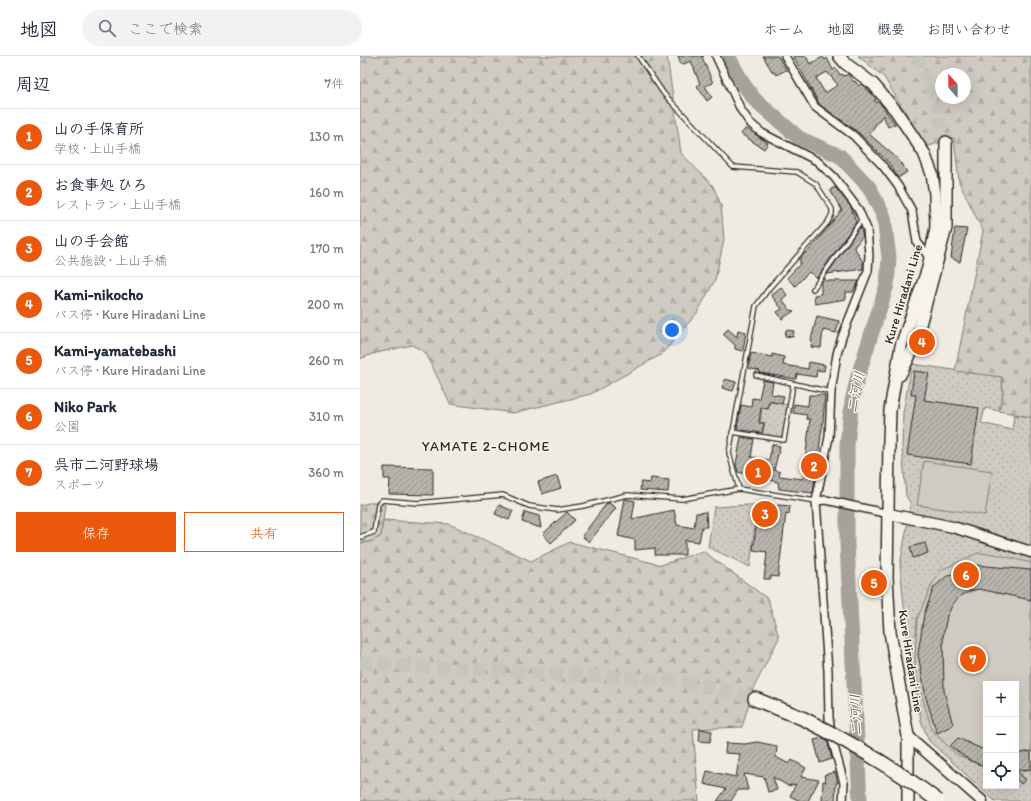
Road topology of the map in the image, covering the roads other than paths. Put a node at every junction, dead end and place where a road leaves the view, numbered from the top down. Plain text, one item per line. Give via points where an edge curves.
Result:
1 (638, 56) edge
2 (716, 56) edge
3 (785, 56) edge
4 (840, 56) edge
5 (946, 142) tunnel mouth
6 (863, 219) junction
7 (930, 258) junction
8 (813, 289) dead end
9 (756, 375) dead end
10 (896, 382) junction
11 (793, 384) junction
12 (831, 392) junction
13 (732, 432) junction
14 (739, 490) junction
15 (816, 501) junction
16 (889, 514) junction
17 (360, 537) edge
18 (1031, 552) edge
19 (755, 699) tunnel mouth
20 (908, 736) junction
21 (843, 801) edge
22 (908, 801) edge
23 (938, 801) edge
24 (982, 801) edge

1 - 13 lane via 664,94 733,167 797,172 816,184 832,209 828,222 756,306
2 - 6 street via 750,123 762,133 817,161 834,177
3 - 7 street via 815,107 854,136 898,186 912,211 917,242
4 - 7 main road, Kure Hiradani Line via 845,63 873,84 896,111 924,153 936,194 936,227
5 - 10 main road, Kure Hiradani Line via 946,228 914,347
6 - 8 lane
6 - 12 street via 867,229 868,271 842,337
7 - 10 main road, Kure Hiradani Line via 901,346
9 - 11 lane
10 - 16 main road, Kure Hiradani Line via 890,410
11 - 12 lane
11 - 13 lane via 784,440
12 - 15 street via 829,437
13 - 14 lane via 729,453
14 - 15 lane
14 - 17 lane via 682,499 627,495 557,510 529,506 503,495 418,503 382,500 378,504 374,532
15 - 16 street via 826,500
15 - 21 street via 829,718 844,783
16 - 18 street via 954,527
16 - 20 main road, Kure Hiradani Line via 887,577 890,632
19 - 23 highway, bridge via 802,718 850,742
20 - 22 main road, Kure Hiradani Line
20 - 24 street

